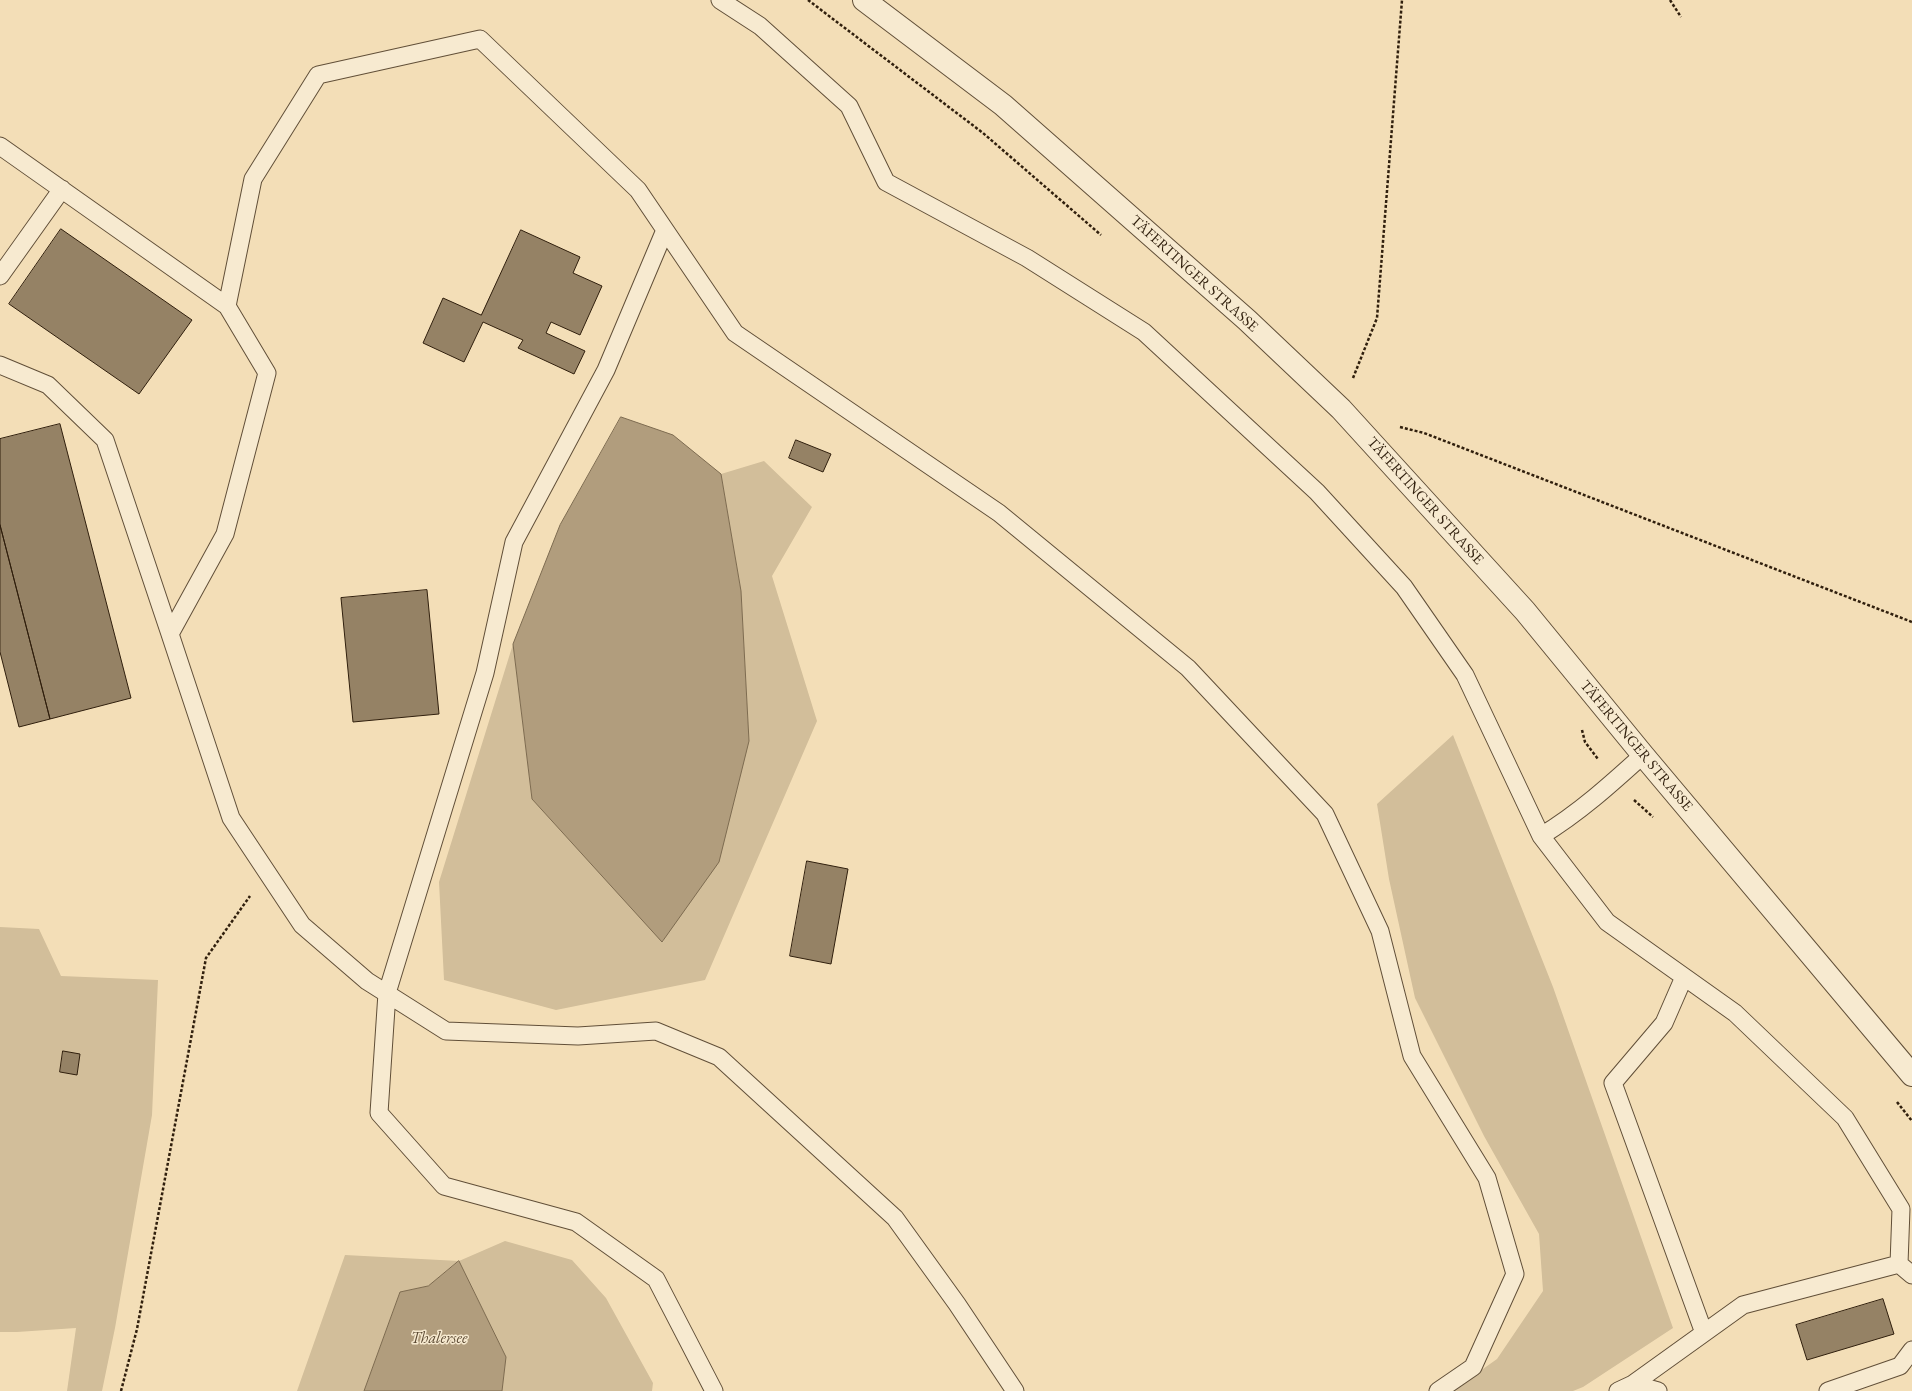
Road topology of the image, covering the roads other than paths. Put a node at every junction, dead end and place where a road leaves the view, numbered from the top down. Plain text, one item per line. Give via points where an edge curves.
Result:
1 (720, 0) edge
2 (864, 0) edge
3 (0, 146) edge
4 (62, 189) junction
5 (665, 230) junction
6 (0, 276) edge
7 (227, 306) junction
8 (0, 366) edge
9 (170, 634) junction
10 (1643, 755) junction
11 (1541, 836) junction
12 (1684, 977) junction
13 (387, 993) junction
14 (1912, 1074) edge
15 (1906, 1269) edge
16 (1704, 1333) junction
17 (1912, 1350) edge
18 (1626, 1388) edge
19 (714, 1391) edge
20 (1016, 1391) edge
21 (1438, 1391) edge
22 (1658, 1391) edge
23 (1828, 1391) edge

1 - 11 lane via 760,26 849,106 886,182 1027,258 1144,332 1317,492 1404,587 1465,675
2 - 10 street, TÄFERTINGER STRASSE via 1003,105 1247,320 1341,409 1524,611
3 - 4 lane
4 - 6 lane
4 - 7 lane
5 - 7 lane via 638,190 480,39 318,76 253,179
5 - 13 lane via 606,370 514,542 485,673
5 - 21 lane via 735,333 999,513 1188,668 1325,814 1380,931 1412,1056 1487,1178 1515,1274 1473,1367
7 - 9 lane via 267,373 225,534
8 - 9 lane via 48,385 105,440
9 - 13 lane via 231,818 302,925 367,980
10 - 11 lane via 1590,802
10 - 14 street, TÄFERTINGER STRASSE
11 - 12 lane via 1607,922
12 - 15 lane via 1735,1013 1845,1118 1901,1209
12 - 16 lane via 1664,1023 1613,1083
13 - 19 lane via 379,1113 444,1186 576,1222 656,1279
13 - 20 lane via 446,1031 578,1036 656,1031 719,1057 895,1218
15 - 16 lane via 1743,1305
16 - 18 lane
17 - 23 lane via 1900,1366
18 - 22 lane

